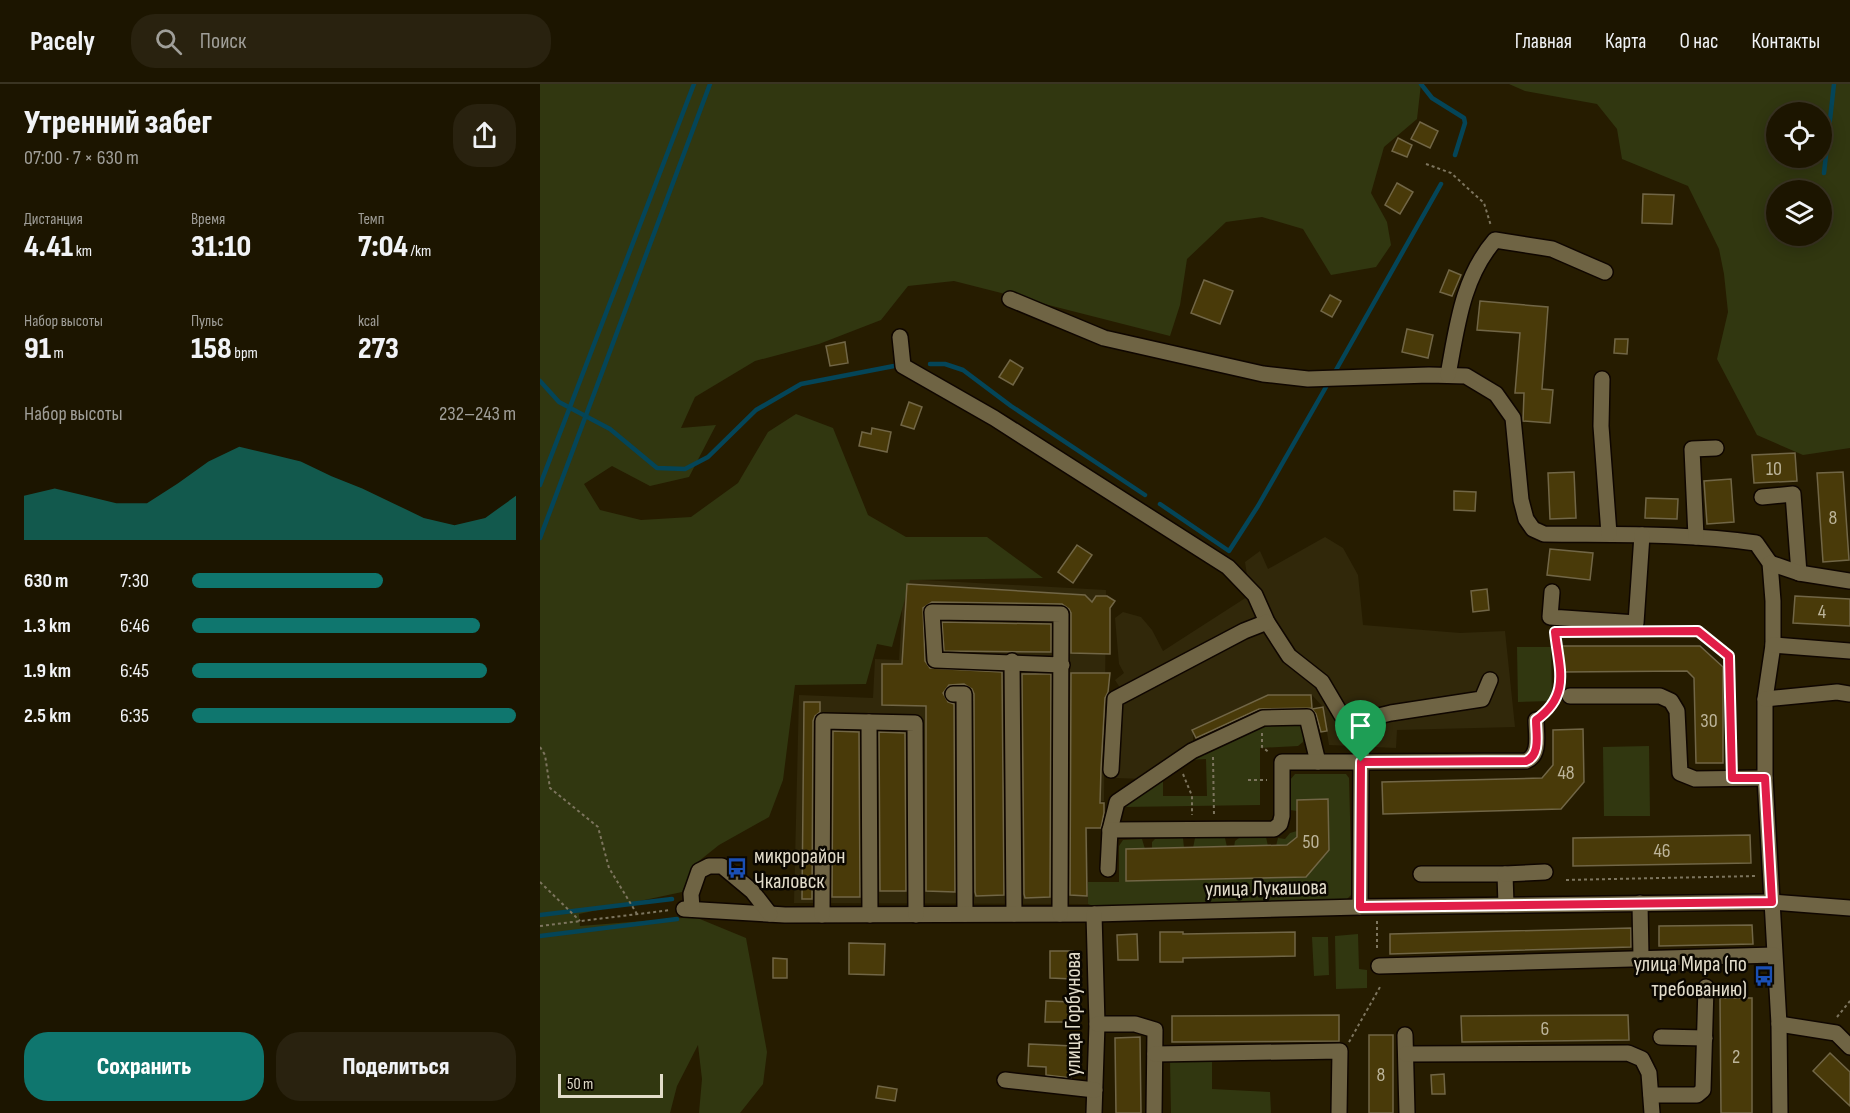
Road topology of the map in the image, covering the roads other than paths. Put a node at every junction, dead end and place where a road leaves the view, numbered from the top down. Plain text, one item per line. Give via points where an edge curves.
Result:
1 (1605, 272) dead end
2 (1010, 299) dead end
3 (900, 337) dead end
4 (1448, 375) junction
5 (1602, 379) dead end
6 (1716, 448) dead end
7 (1762, 496) dead end
8 (1609, 534) junction
9 (1642, 535) junction
10 (1696, 537) junction
11 (1770, 563) junction
12 (1799, 573) junction
13 (1850, 580) edge
14 (1552, 592) dead end
15 (1268, 622) junction
16 (1773, 645) junction
17 (1850, 651) edge
18 (1012, 662) junction
19 (1062, 665) junction
20 (1490, 681) dead end
21 (953, 694) dead end
22 (1850, 694) edge
23 (1570, 696) road end
24 (1765, 699) junction
25 (1362, 720) junction
26 (1536, 720) road end
27 (869, 722) junction
28 (1318, 762) junction
29 (1361, 762) junction
30 (1111, 770) dead end
31 (1765, 778) junction
32 (1110, 830) junction
33 (1108, 869) dead end
34 (1545, 872) dead end
35 (1421, 874) dead end
36 (1505, 874) junction
37 (1772, 902) junction
38 (1640, 903) junction
39 (1506, 905) junction
40 (1360, 907) junction
41 (1850, 908) edge
42 (770, 914) junction
43 (1014, 914) junction
44 (1060, 914) junction
45 (1094, 914) junction
46 (822, 915) junction
47 (870, 915) junction
48 (916, 915) junction
49 (965, 915) junction
50 (1774, 955) junction
51 (1641, 957) junction
52 (1378, 960) road end
53 (1706, 987) dead end
54 (1097, 1023) junction
55 (1779, 1024) junction
56 (1837, 1033) edge
57 (1405, 1035) dead end
58 (1661, 1038) dead end
59 (1705, 1038) junction
60 (1850, 1047) edge
61 (1155, 1054) junction
62 (1406, 1054) junction
63 (1005, 1080) dead end
64 (1095, 1090) junction
65 (1651, 1095) junction
66 (1094, 1113) edge
67 (1154, 1113) edge
68 (1340, 1113) edge
69 (1407, 1113) edge
70 (1652, 1113) edge
71 (1780, 1113) edge

1 - 4 street via 1552,249 1495,240 1470,277
2 - 4 street via 1104,338 1263,374 1308,379
3 - 15 street via 903,366 994,418 1228,567 1255,595
4 - 8 street via 1466,376 1484,385 1496,394 1513,418 1521,500 1533,529 1544,534
5 - 8 street via 1601,426
6 - 10 street via 1692,449
7 - 12 street via 1793,494
8 - 9 street
9 - 10 street
9 - 14 street via 1636,623 1550,617
10 - 11 street via 1756,543
11 - 12 street
11 - 16 street
12 - 13 street
15 - 25 street via 1289,656 1322,682 1342,716
15 - 30 street via 1115,699
16 - 17 street
16 - 24 street
18 - 19 street
18 - 19 street via 935,660 932,612 1061,614
18 - 43 street
19 - 44 street
20 - 25 street via 1482,699
21 - 49 street via 964,694
22 - 24 street
23 - 31 street via 1660,696 1671,701 1677,711 1680,773 1695,779
24 - 31 street
25 - 29 street
26 - 29 street via 1536,753 1526,761
27 - 46 street via 823,721
27 - 47 street
27 - 48 street via 915,723
28 - 29 street
28 - 32 street via 1282,762 1282,816 1274,829
28 - 32 street via 1307,717 1263,718 1212,741 1116,802
29 - 40 street
31 - 37 street
32 - 33 street
34 - 36 street
35 - 36 street
36 - 39 street
37 - 38 street, улица Лукашова
37 - 41 street, улица Лукашова
37 - 50 street
38 - 39 street, улица Лукашова
38 - 51 street
39 - 40 street, улица Лукашова
40 - 45 street, улица Лукашова
42 - 42 street, улица Лукашова via 688,909 699,871 722,866 752,891
42 - 46 street, улица Лукашова
43 - 44 street, улица Лукашова
43 - 49 street, улица Лукашова
44 - 45 street, улица Лукашова
45 - 54 street, улица Горбунова
46 - 47 street, улица Лукашова
47 - 48 street, улица Лукашова
48 - 49 street, улица Лукашова
50 - 51 street
50 - 55 street
51 - 52 street
53 - 59 street
54 - 61 street via 1135,1024 1155,1030
54 - 64 street, улица Горбунова
55 - 56 street
55 - 71 street
56 - 60 street
57 - 62 street
58 - 59 street
59 - 65 street via 1703,1090 1697,1095
61 - 67 street
61 - 68 street via 1340,1051
62 - 65 street via 1628,1053 1642,1059 1649,1073
62 - 69 street
63 - 64 street
64 - 66 street, улица Горбунова
65 - 70 street

